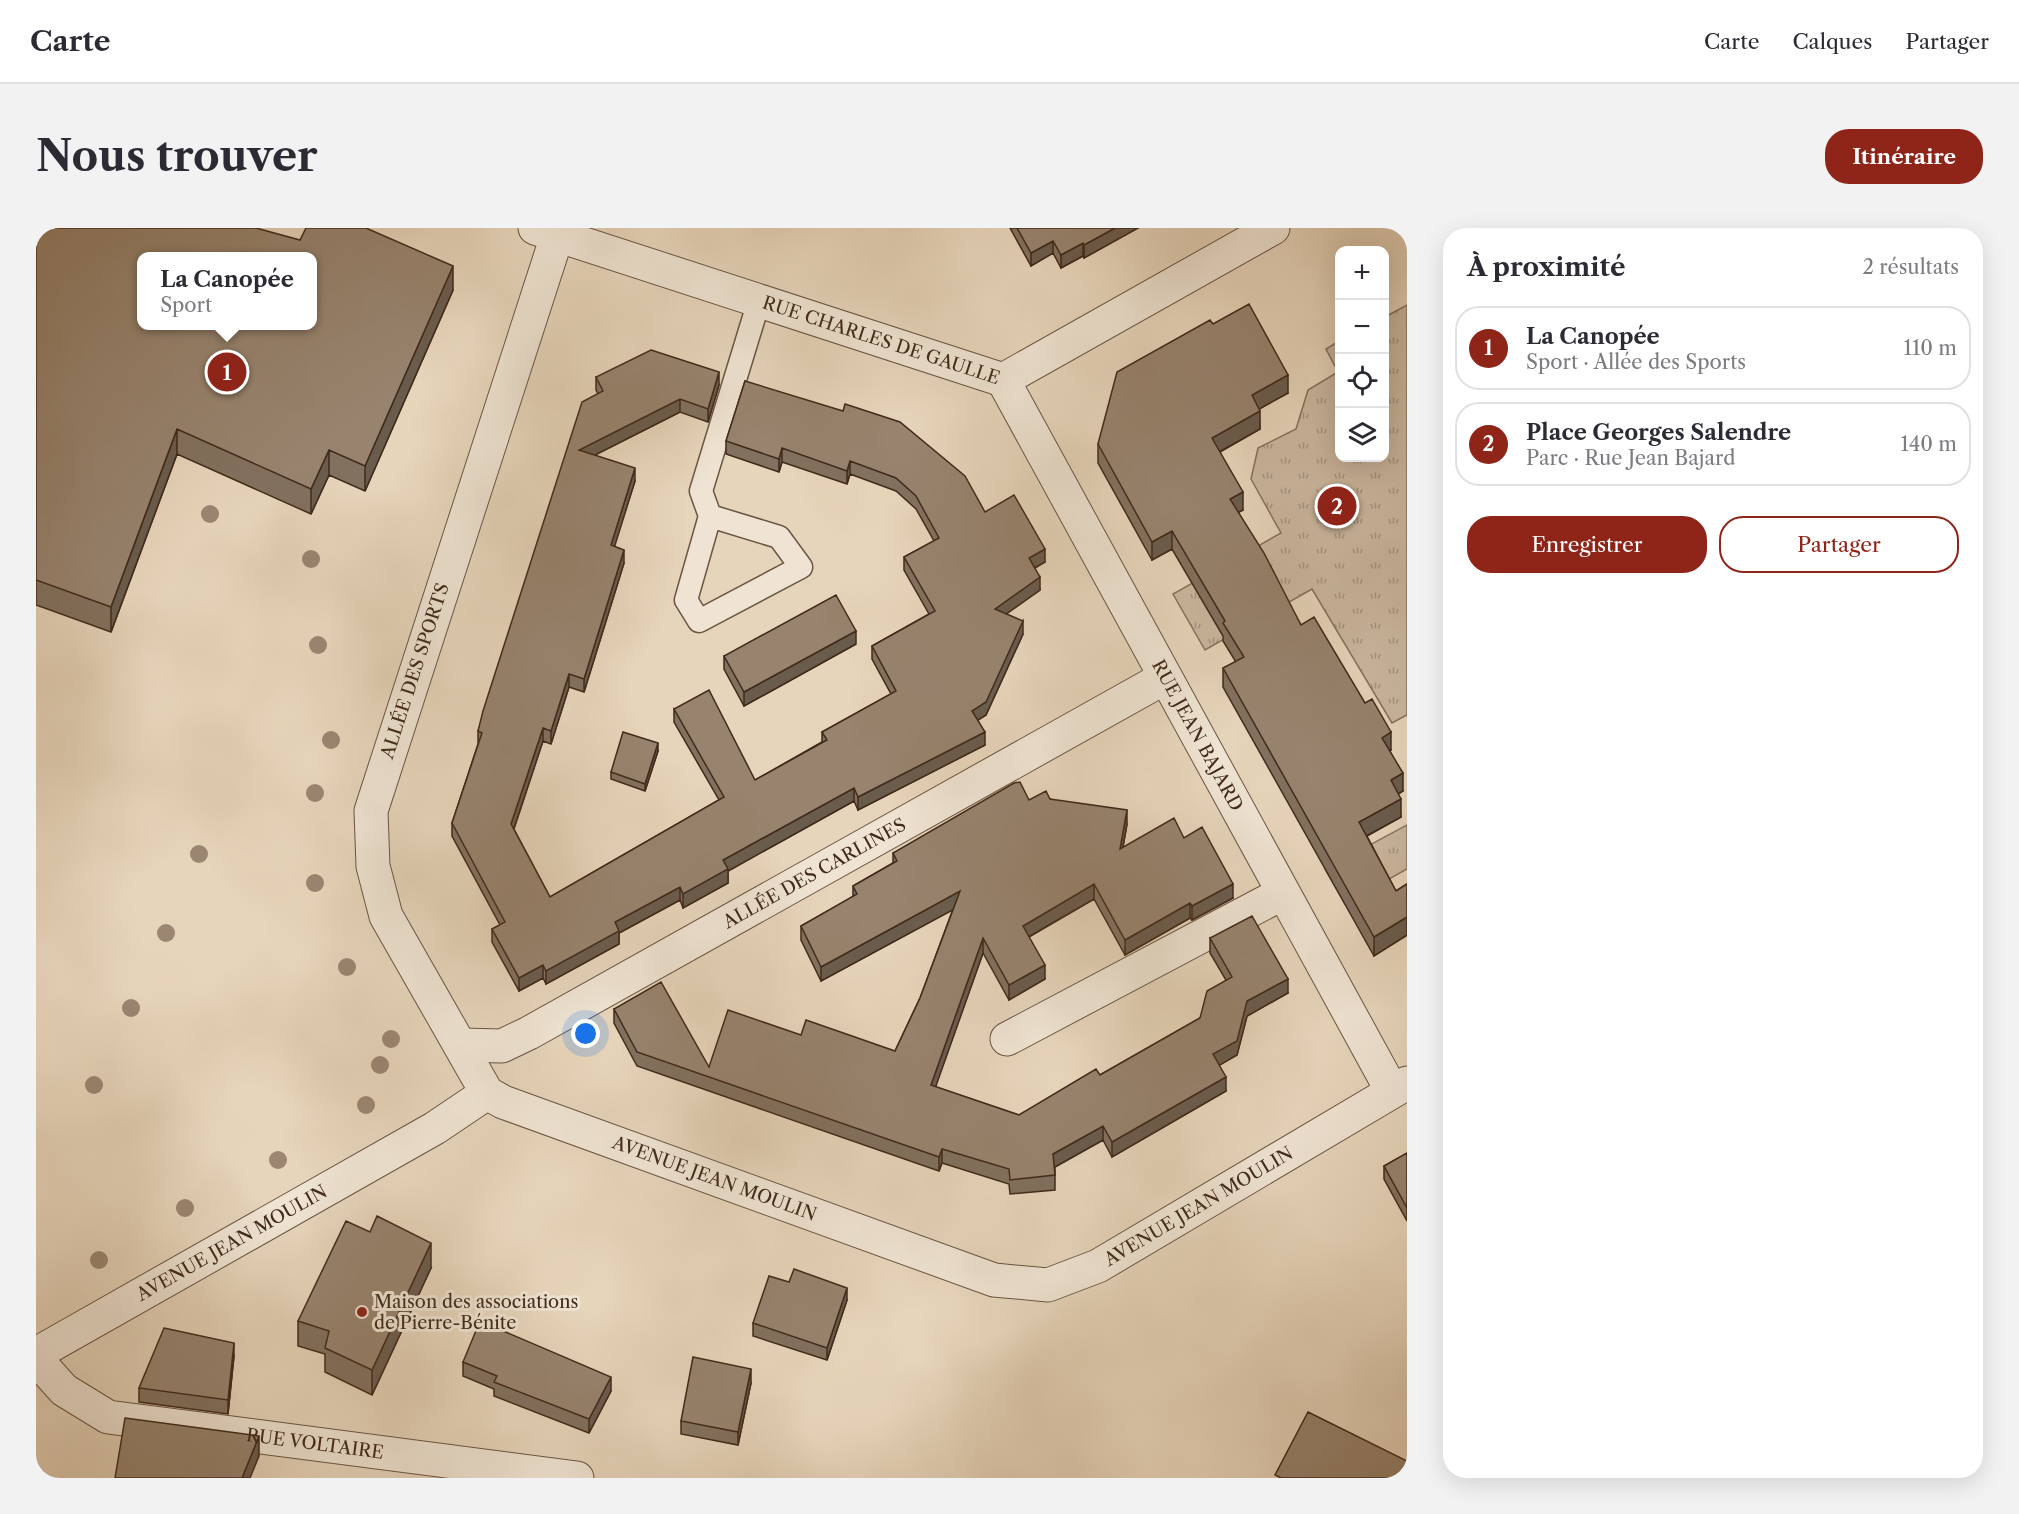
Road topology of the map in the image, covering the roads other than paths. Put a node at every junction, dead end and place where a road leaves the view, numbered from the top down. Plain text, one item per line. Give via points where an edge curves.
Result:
1 (1273, 228) edge
2 (546, 232) edge
3 (759, 301) junction
4 (1003, 380) junction
5 (710, 516) junction
6 (1164, 678) junction
7 (1283, 893) junction
8 (1007, 1039) dead end
9 (460, 1045) junction
10 (1400, 1087) edge
11 (488, 1093) junction
12 (36, 1354) edge
13 (36, 1359) edge
14 (577, 1478) edge

1 - 4 street, RUE CHARLES DE GAULLE
2 - 3 street, RUE CHARLES DE GAULLE
2 - 9 street, ALLÉE DES SPORTS via 370,811 373,866 386,916
3 - 4 street, RUE CHARLES DE GAULLE
3 - 5 lane via 701,491
4 - 6 street, RUE JEAN BAJARD
5 - 5 lane via 686,600 699,621 801,567 779,537
6 - 7 street, RUE JEAN BAJARD
6 - 9 street, ALLÉE DES CARLINES via 529,1033 502,1046
7 - 8 street
7 - 10 street, RUE JEAN BAJARD
9 - 11 street, ALLÉE DES SPORTS
10 - 11 street, AVENUE JEAN MOULIN via 1098,1266 1048,1285 994,1280 503,1102
11 - 12 street, AVENUE JEAN MOULIN via 435,1128
13 - 14 street, RUE VOLTAIRE via 64,1390 108,1417

